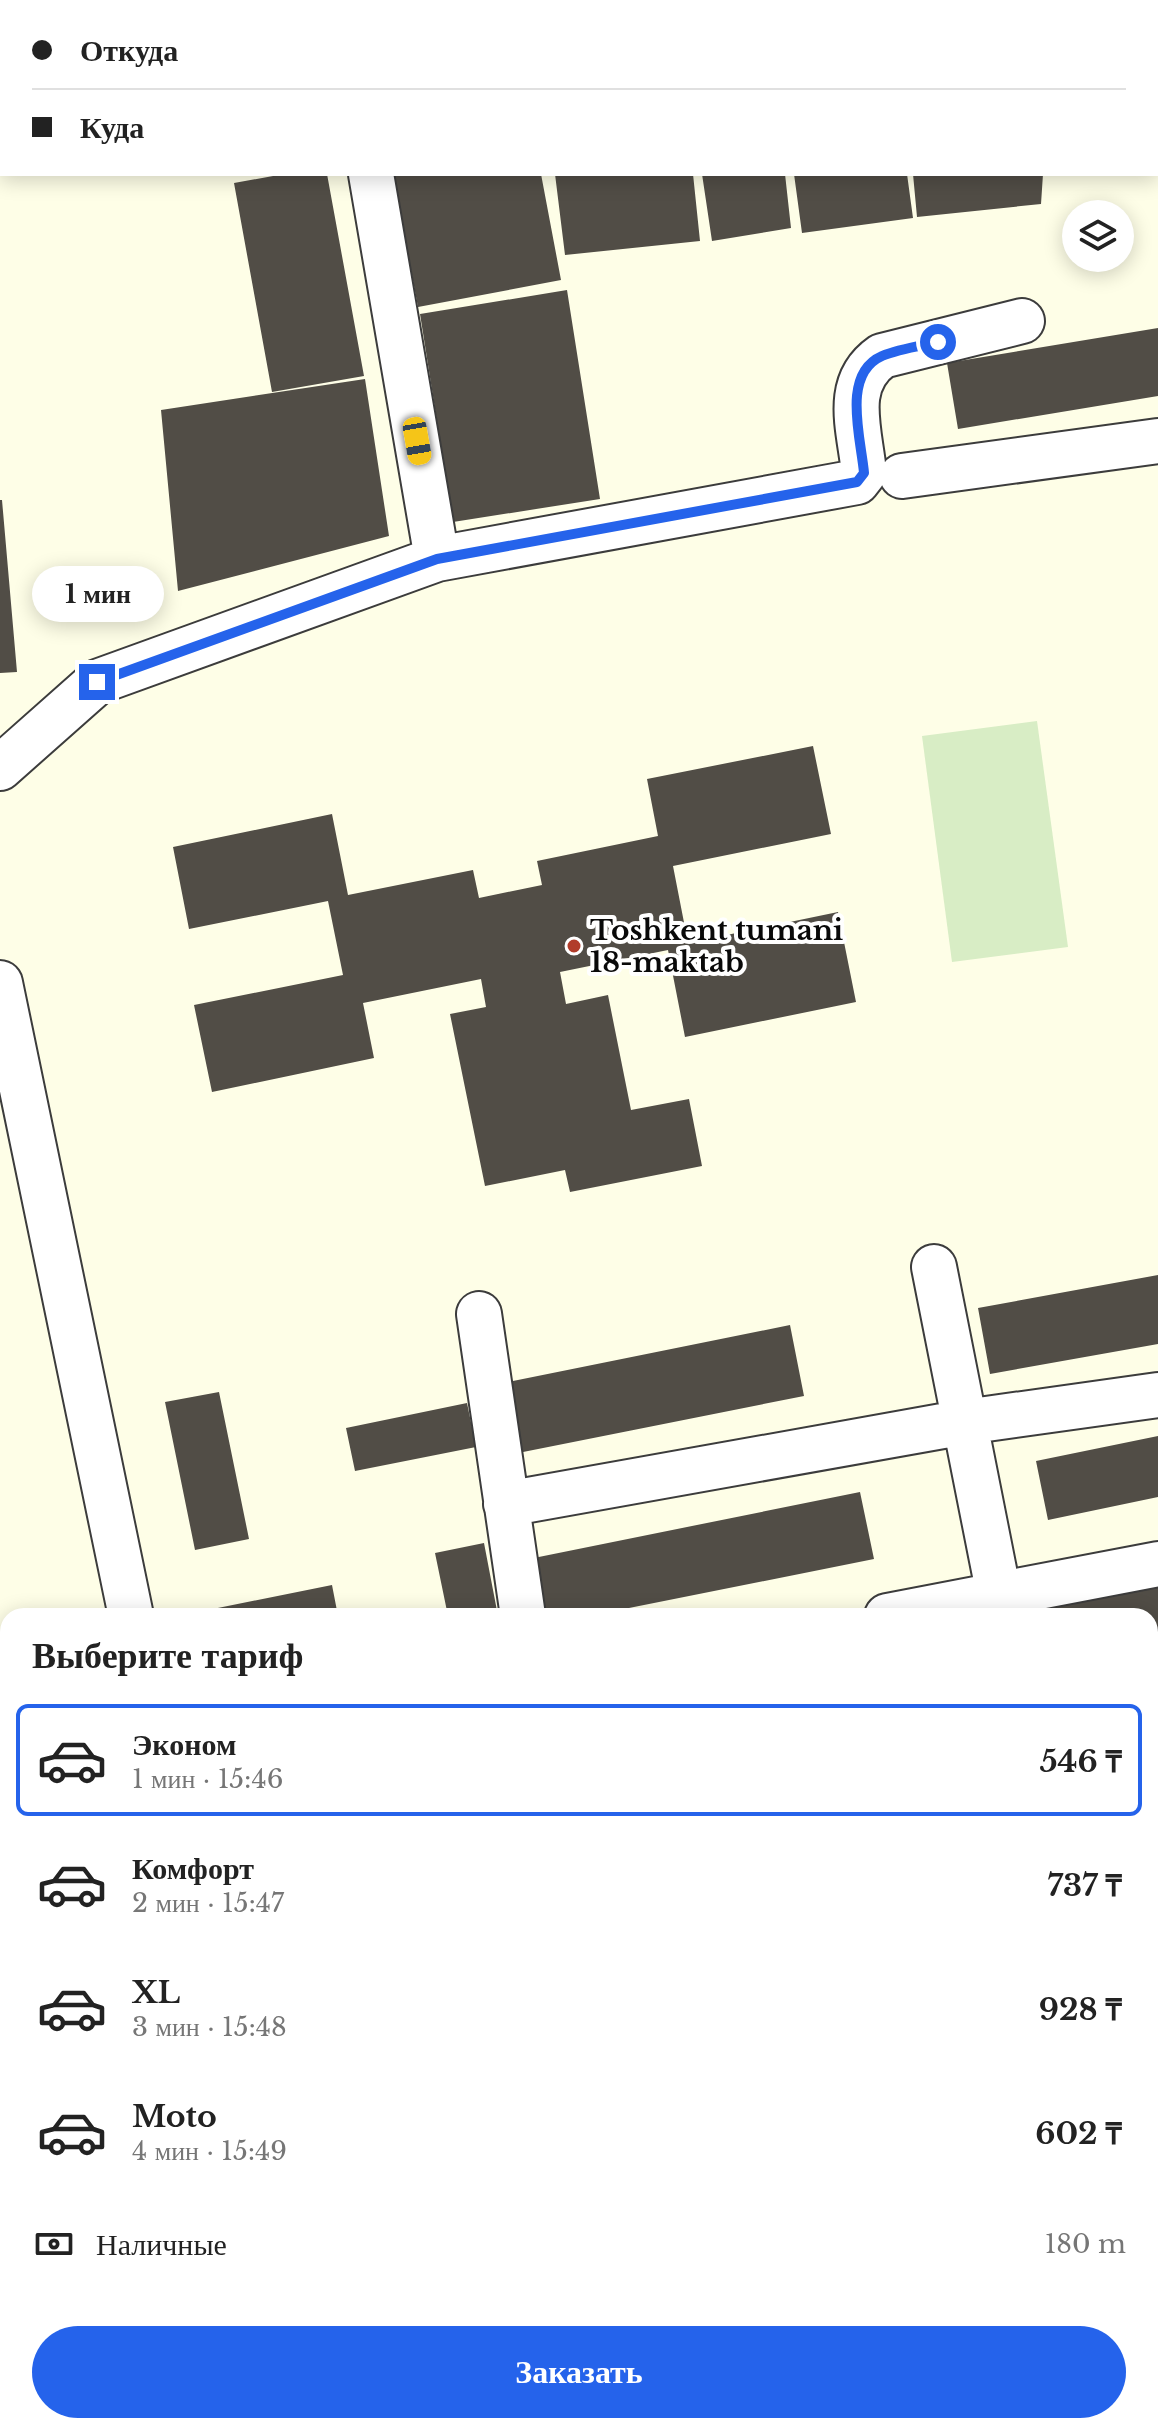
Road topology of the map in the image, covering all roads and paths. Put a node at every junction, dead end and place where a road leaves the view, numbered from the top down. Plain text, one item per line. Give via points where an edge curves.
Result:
1 (371, 176) edge
2 (1022, 321) dead end
3 (1158, 441) edge
4 (902, 476) dead end
5 (437, 559) junction
6 (0, 768) edge
7 (0, 983) edge
8 (934, 1267) dead end
9 (479, 1314) dead end
10 (1158, 1395) edge
11 (965, 1422) junction
12 (506, 1504) junction
13 (1158, 1564) edge
14 (999, 1595) junction
15 (129, 1608) edge
16 (522, 1608) edge
17 (930, 1608) edge

1 - 5 street
2 - 5 street via 882,356 870,364 855,392 864,473 857,482
3 - 4 street
5 - 6 street via 97,682
7 - 15 street
8 - 11 street
9 - 12 street
10 - 11 street
11 - 12 street
11 - 14 street
12 - 16 street
13 - 14 street
14 - 17 street

